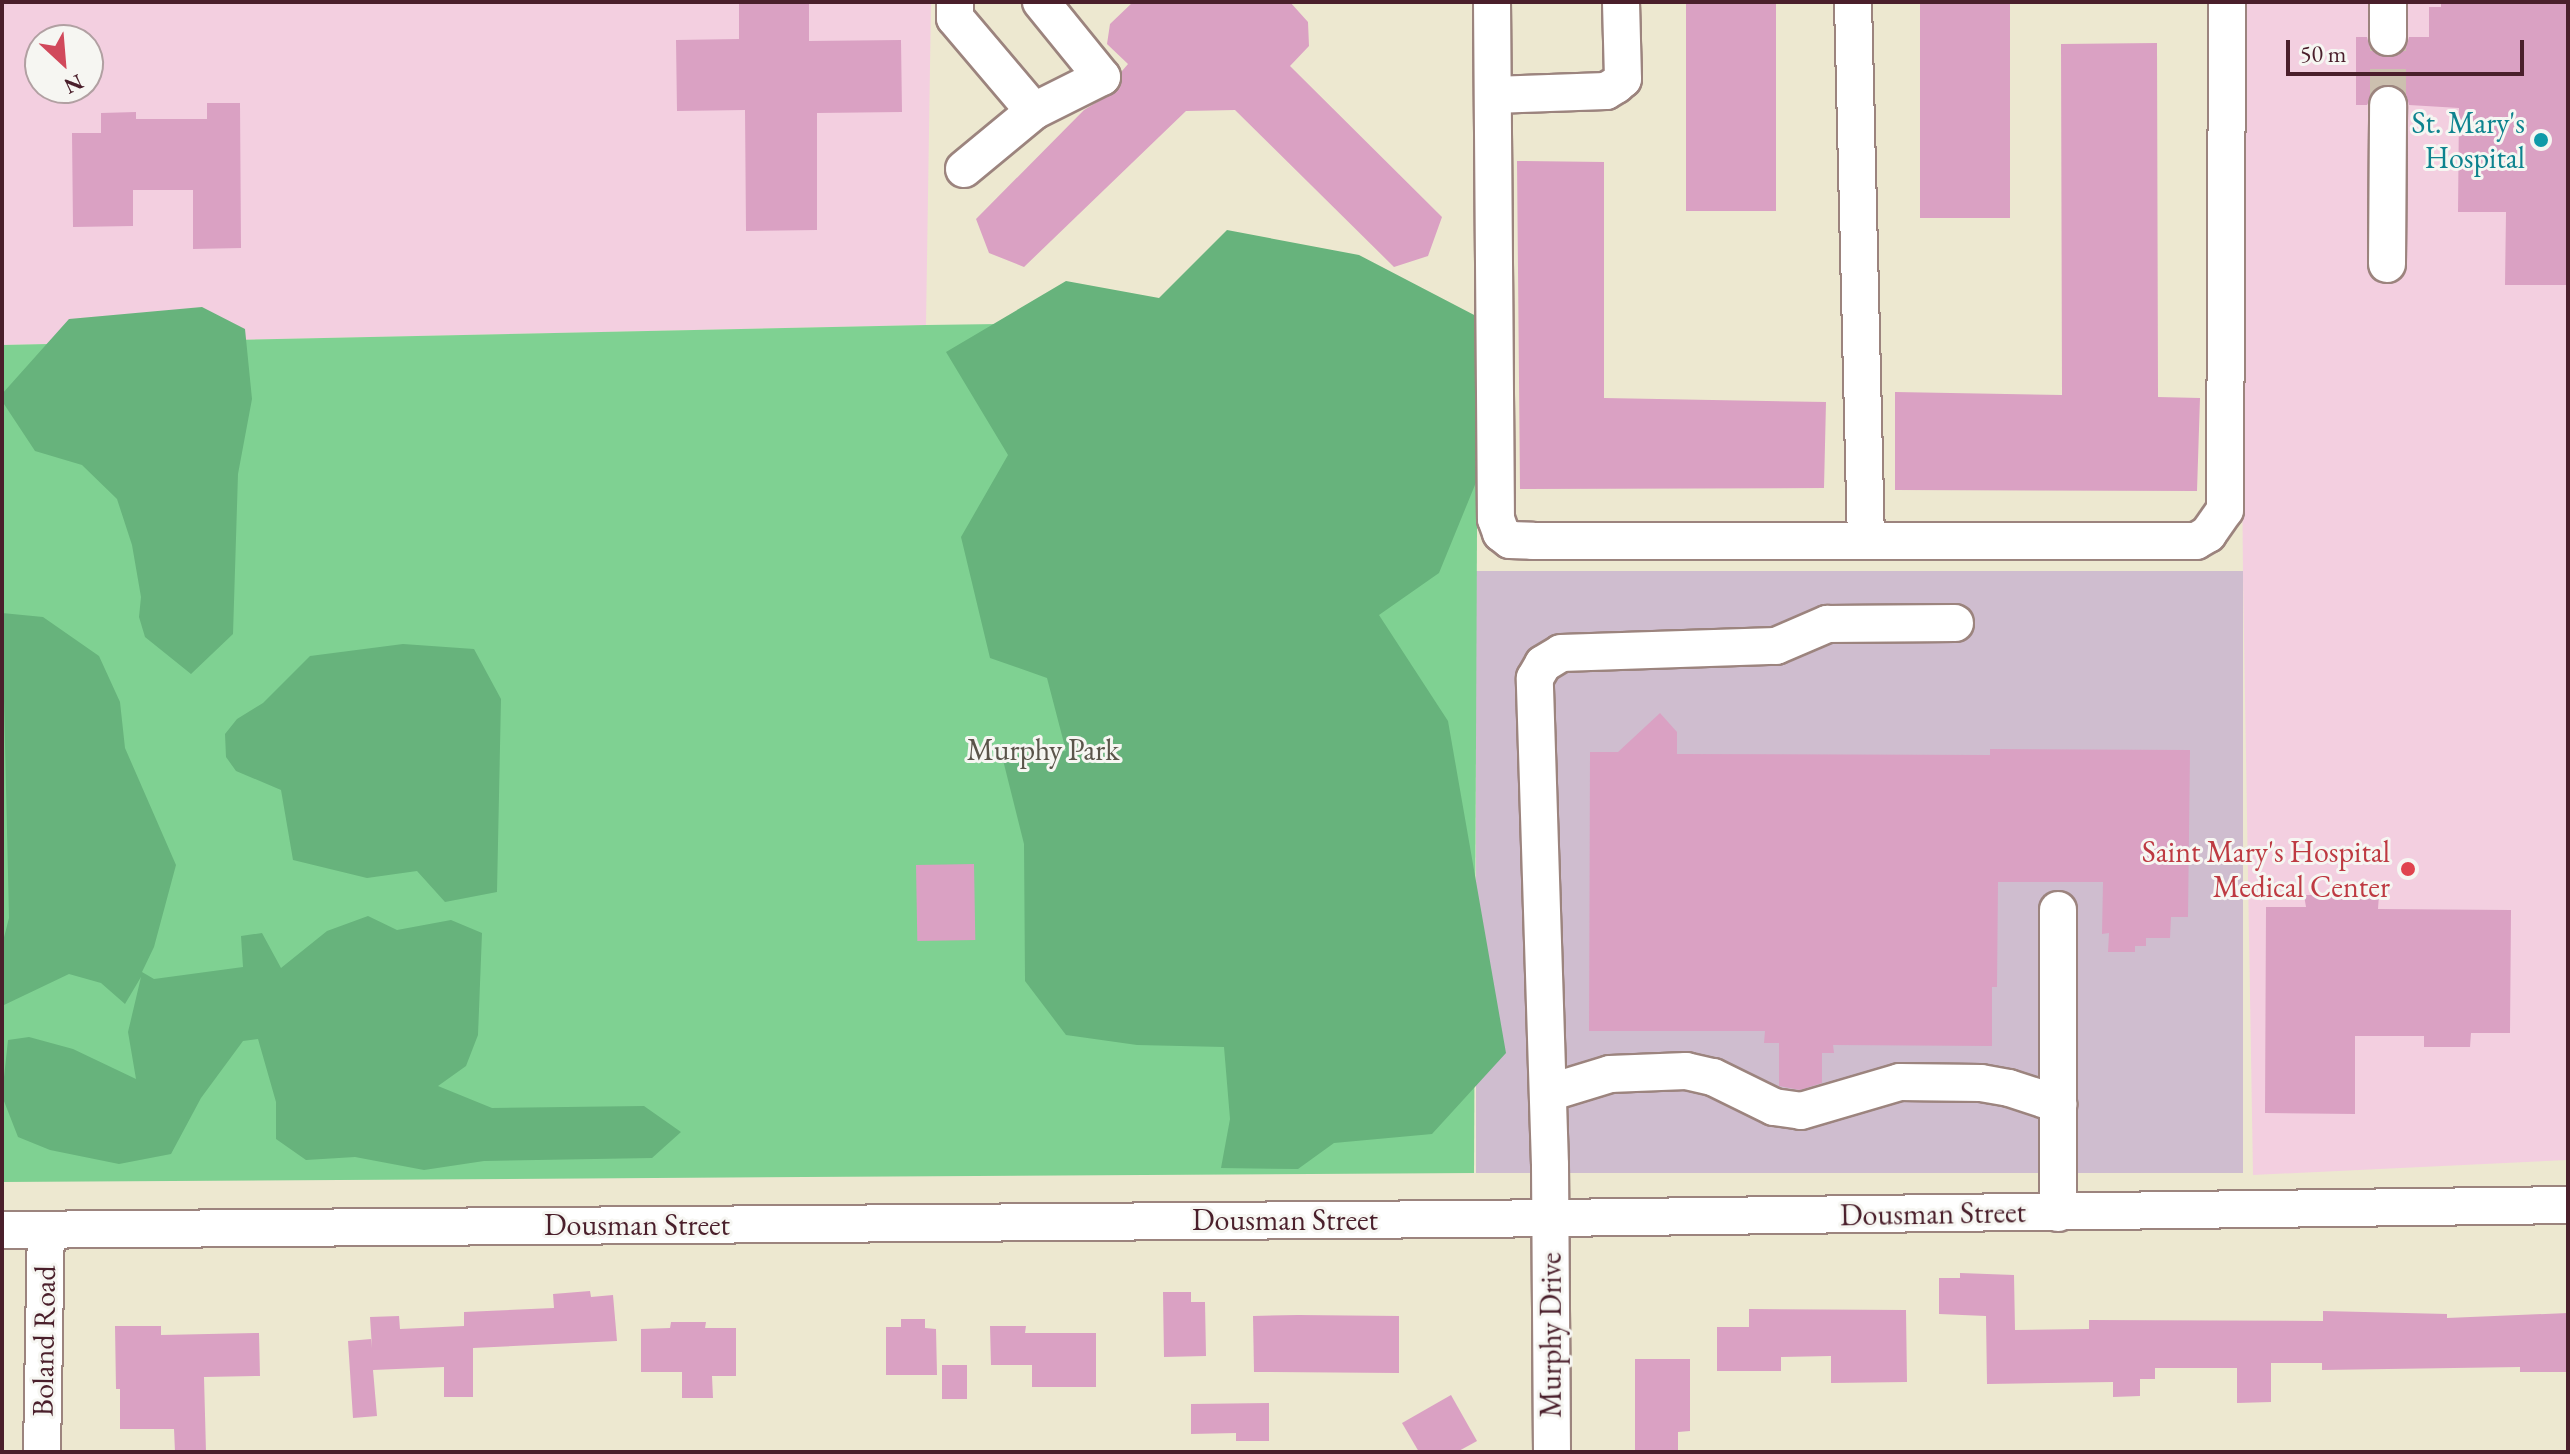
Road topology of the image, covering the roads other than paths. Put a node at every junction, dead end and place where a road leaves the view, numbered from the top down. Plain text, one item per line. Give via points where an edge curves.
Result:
1 (955, 2) edge
2 (1041, 2) edge
3 (1492, 2) edge
4 (1621, 2) edge
5 (1853, 2) edge
6 (2227, 2) edge
7 (1493, 95) junction
8 (2388, 105) tunnel mouth
9 (1034, 111) junction
10 (964, 169) dead end
11 (2387, 264) dead end
12 (1866, 541) junction
13 (1955, 623) dead end
14 (2058, 910) dead end
15 (1548, 1093) junction
16 (2058, 1104) junction
17 (2568, 1205) edge
18 (2058, 1213) junction
19 (1551, 1218) junction
20 (2, 1230) edge
21 (46, 1230) junction
22 (42, 1452) edge
23 (1552, 1452) edge

1 - 9 street via 955,18
2 - 9 street via 1102,77
3 - 7 street
4 - 7 street via 1623,79 1616,85 1606,91
5 - 12 street
6 - 12 street via 2225,510 2196,541
7 - 12 street via 1496,519 1501,533 1510,540 1533,541
8 - 11 street
9 - 10 street
13 - 15 street, Murphy Drive via 1827,624 1776,646 1561,653 1543,664 1535,678
14 - 16 street
15 - 16 street via 1610,1074 1686,1071 1713,1077 1774,1107 1801,1111 1900,1082 1981,1083
15 - 19 street, Murphy Drive
16 - 18 street
17 - 18 street, Dousman Street
18 - 19 street, Dousman Street
19 - 21 street, Dousman Street
19 - 23 street, Murphy Drive
20 - 21 street, Dousman Street
21 - 22 street, Boland Road

